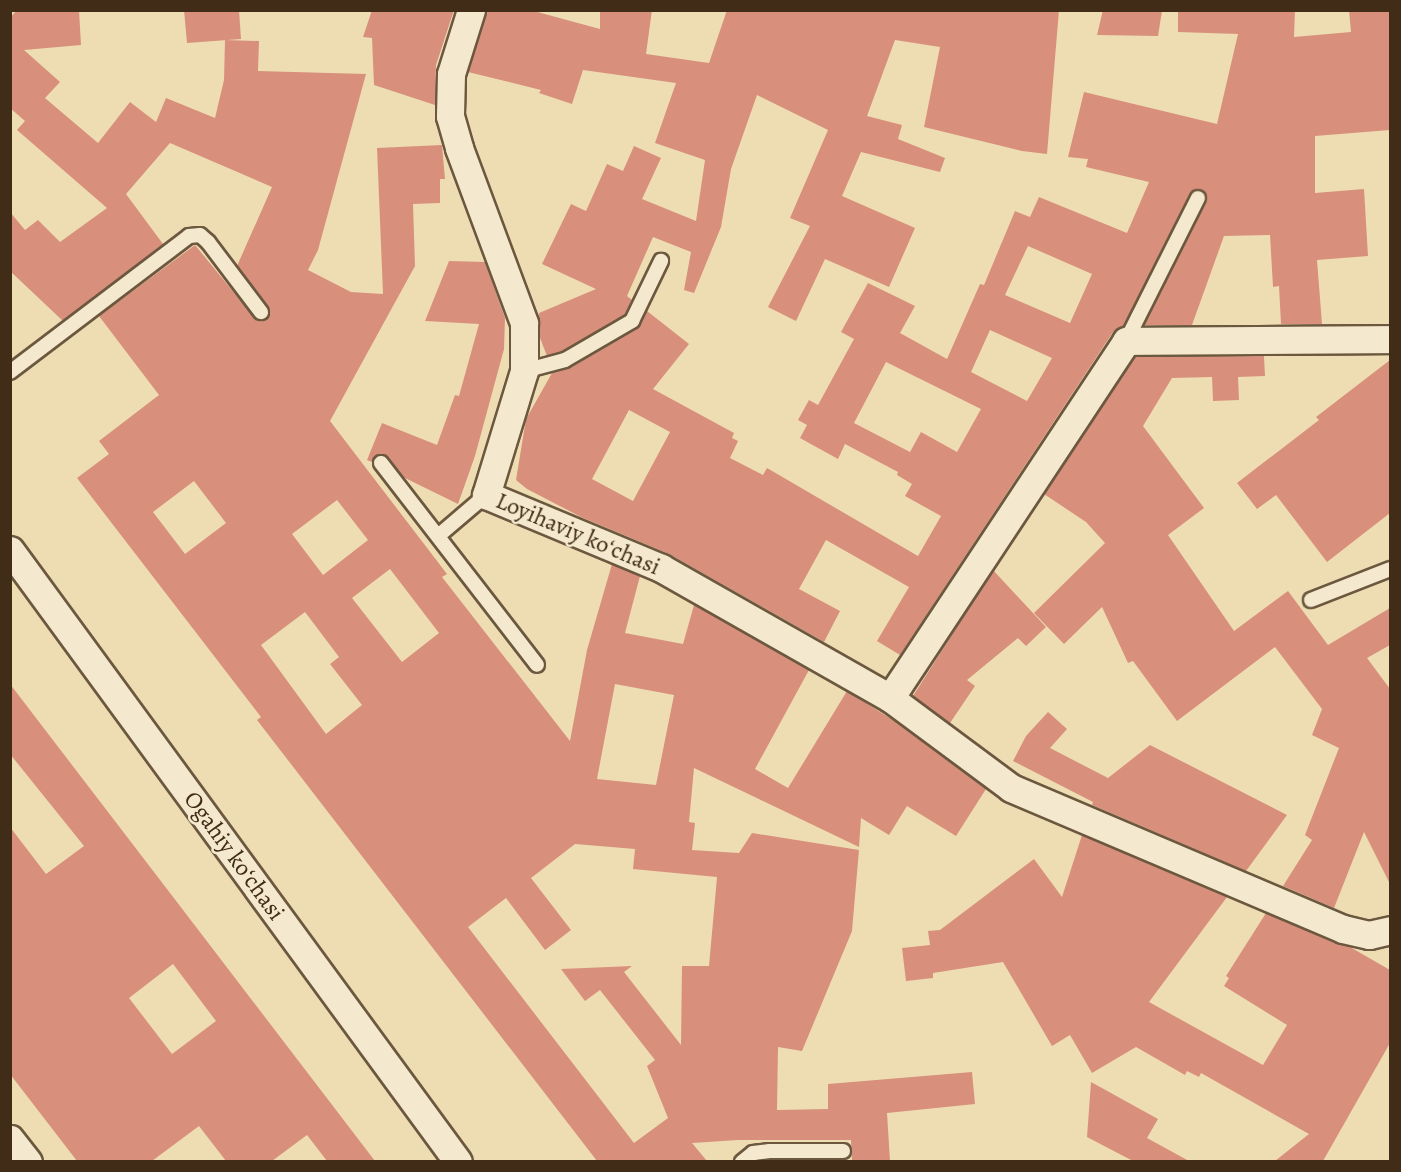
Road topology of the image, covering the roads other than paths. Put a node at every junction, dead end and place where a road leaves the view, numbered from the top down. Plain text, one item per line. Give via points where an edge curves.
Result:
1 (471, 10) edge
2 (1198, 198) dead end
3 (661, 261) dead end
4 (261, 312) dead end
5 (1390, 339) edge
6 (1126, 341) junction
7 (524, 371) junction
8 (10, 372) edge
9 (381, 463) dead end
10 (486, 495) junction
11 (438, 536) junction
12 (10, 550) edge
13 (1390, 569) edge
14 (1311, 600) dead end
15 (537, 665) dead end
16 (890, 698) junction
17 (1390, 930) edge
18 (10, 1139) edge
19 (843, 1151) dead end
20 (28, 1161) edge
21 (458, 1161) edge
22 (742, 1161) edge

1 - 7 street, Loyihaviy koʻchasi via 451,74 450,116 524,323
2 - 6 lane
3 - 7 lane via 632,321 565,360
4 - 8 lane via 208,242 200,235 189,236
5 - 6 street
6 - 16 street
7 - 10 street, Loyihaviy koʻchasi
9 - 11 lane
10 - 11 lane
10 - 16 street, Loyihaviy koʻchasi via 661,568
11 - 15 lane
12 - 21 street, Ogahiy koʻchasi
13 - 14 lane
16 - 17 street, Loyihaviy koʻchasi via 1011,788 1343,929 1369,935
18 - 20 street
19 - 22 lane via 770,1151 753,1153

